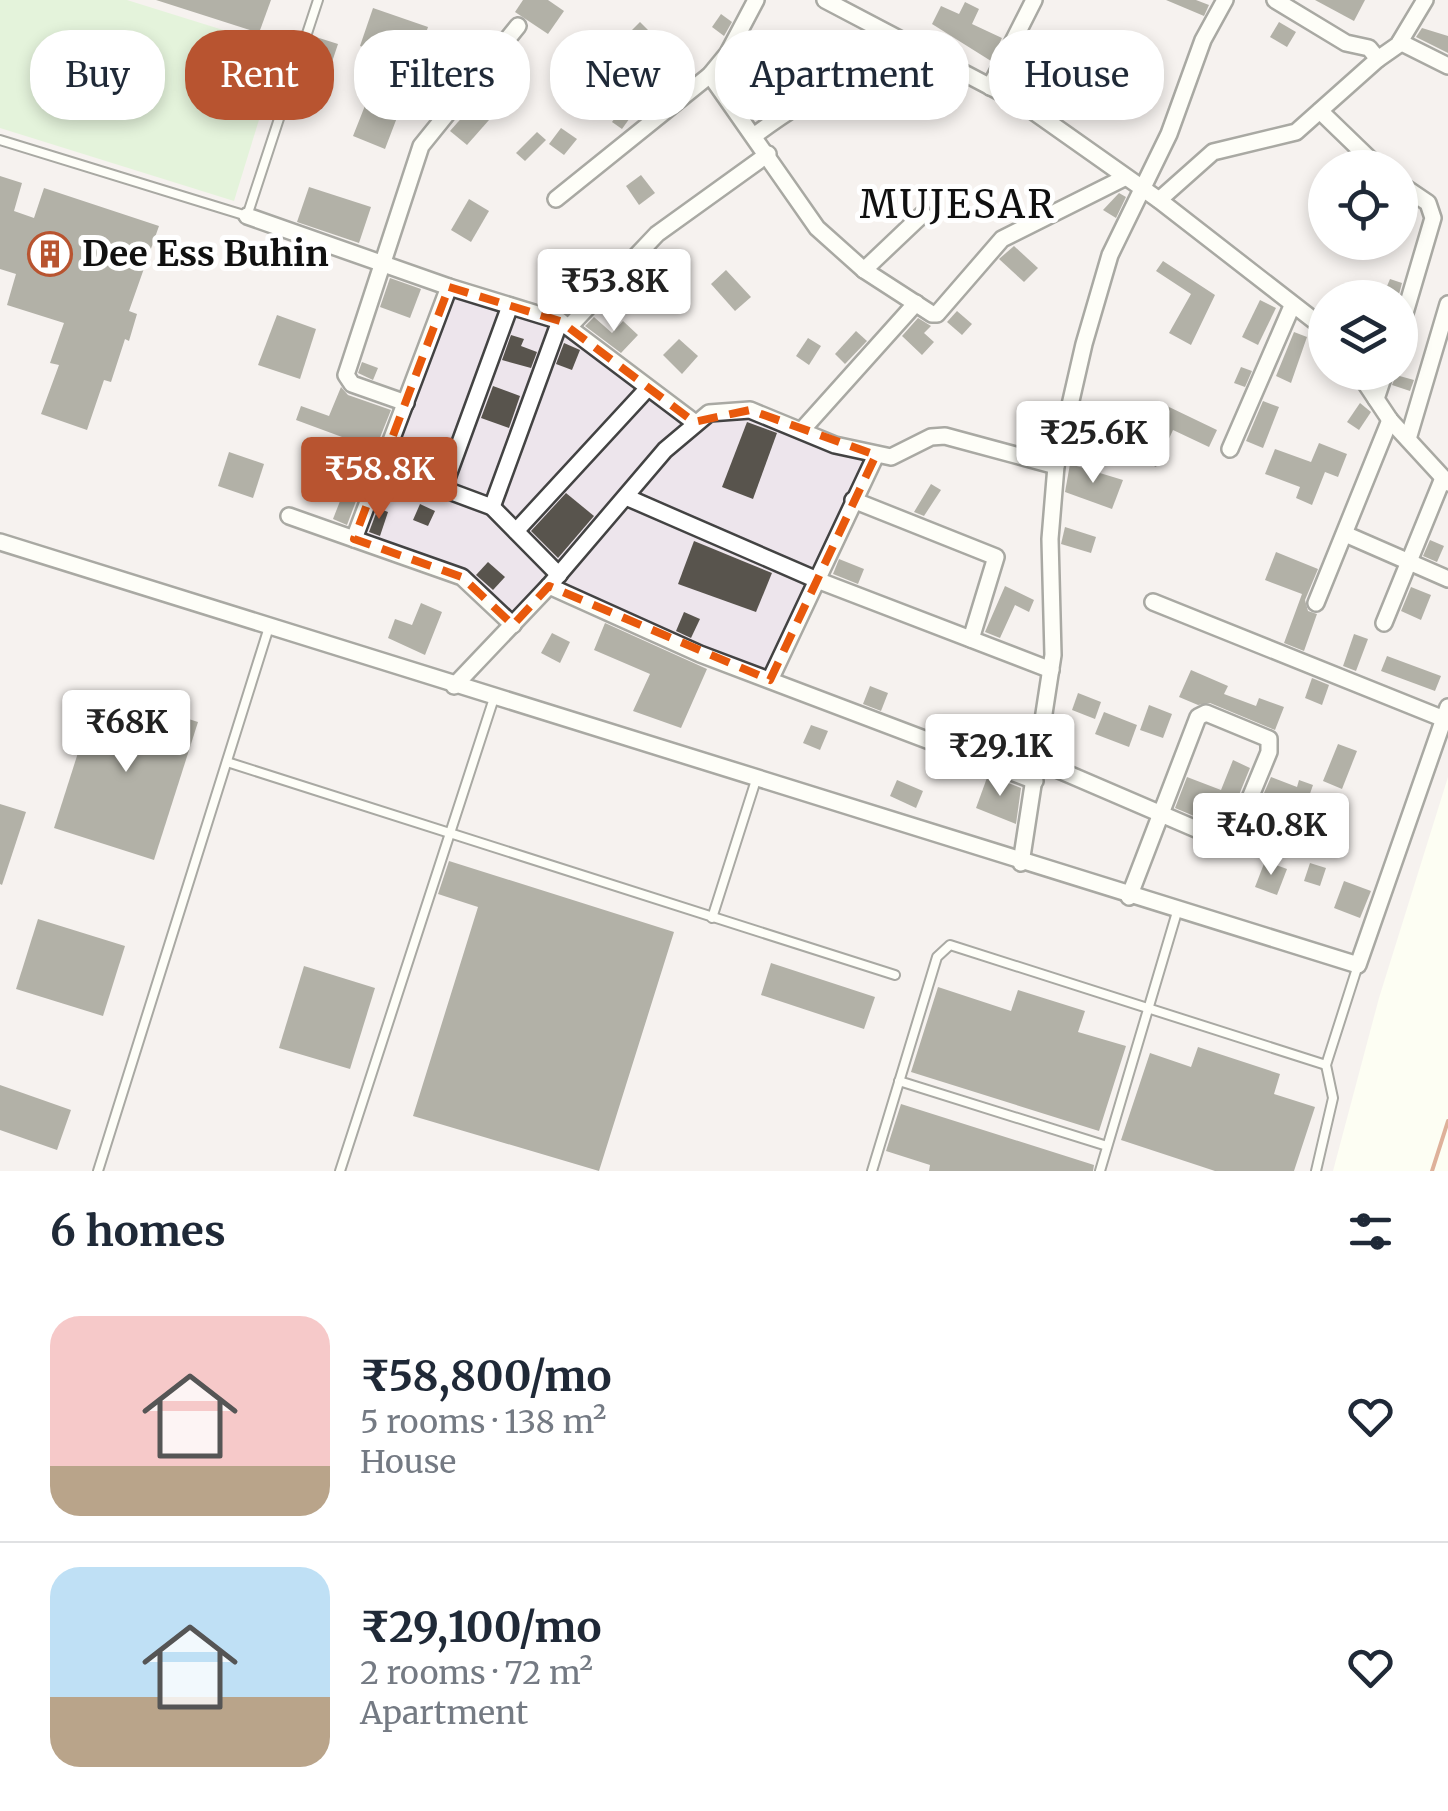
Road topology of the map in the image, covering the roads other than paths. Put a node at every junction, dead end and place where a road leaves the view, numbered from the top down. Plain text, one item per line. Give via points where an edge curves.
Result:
1 (318, 0) edge
2 (756, 0) edge
3 (826, 0) edge
4 (860, 0) edge
5 (1034, 0) edge
6 (1224, 0) edge
7 (1274, 0) edge
8 (1424, 0) edge
9 (853, 18) junction
10 (518, 26) dead end
11 (740, 30) edge
12 (879, 30) edge
13 (1019, 30) edge
14 (1400, 42) junction
15 (1378, 59) junction
16 (1448, 66) edge
17 (715, 68) edge
18 (710, 74) junction
19 (1320, 111) junction
20 (775, 120) edge
21 (1044, 120) edge
22 (755, 135) junction
23 (0, 140) edge
24 (1360, 150) edge
25 (768, 154) junction
26 (1124, 178) junction
27 (1142, 191) junction
28 (1418, 196) edge
29 (556, 198) dead end
30 (1159, 200) junction
31 (923, 214) dead end
32 (247, 216) junction
33 (383, 264) junction
34 (864, 270) junction
35 (1415, 280) edge
36 (448, 287) junction
37 (916, 303) junction
38 (1448, 304) edge
39 (510, 306) junction
40 (1292, 306) junction
41 (1308, 317) edge
42 (564, 324) junction
43 (646, 389) junction
44 (1370, 390) edge
45 (1379, 390) edge
46 (1376, 399) junction
47 (406, 402) junction
48 (1390, 420) junction
49 (694, 422) junction
50 (802, 430) junction
51 (1408, 440) junction
52 (1230, 449) dead end
53 (876, 455) junction
54 (382, 466) junction
55 (1056, 466) junction
56 (1446, 481) edge
57 (443, 489) junction
58 (626, 498) junction
59 (853, 500) junction
60 (492, 507) junction
61 (289, 516) dead end
62 (516, 531) junction
63 (1344, 534) junction
64 (354, 540) junction
65 (0, 542) edge
66 (1408, 562) junction
67 (1448, 579) edge
68 (554, 580) junction
69 (817, 580) junction
70 (1153, 602) dead end
71 (1316, 603) dead end
72 (1384, 623) dead end
73 (513, 626) junction
74 (268, 628) junction
75 (970, 639) junction
76 (1051, 670) junction
77 (770, 680) junction
78 (454, 686) junction
79 (494, 698) junction
80 (1446, 713) edge
81 (1038, 761) junction
82 (227, 762) junction
83 (756, 780) junction
84 (1035, 780) junction
85 (1159, 814) junction
86 (453, 835) junction
87 (1021, 863) junction
88 (1129, 897) junction
89 (1178, 912) junction
90 (712, 918) junction
91 (1358, 964) junction
92 (894, 976) dead end
93 (1148, 1009) junction
94 (1326, 1066) junction
95 (899, 1081) junction
96 (1107, 1146) junction
97 (98, 1171) edge
98 (340, 1171) edge
99 (872, 1171) edge
100 (1100, 1171) edge
101 (1316, 1171) edge

1 - 32 lane
2 - 11 street
3 - 9 street
4 - 9 street
5 - 13 street
6 - 27 street
7 - 15 street via 1346,43 1369,48
8 - 14 street
9 - 12 street
10 - 33 street via 421,146
14 - 15 street
14 - 16 street
15 - 19 street
17 - 18 street
18 - 22 street
18 - 29 street
19 - 24 street
19 - 30 street via 1290,136 1213,152
20 - 22 street
21 - 26 street
22 - 25 street
23 - 32 lane
25 - 34 street via 817,228
25 - 42 street via 658,234
26 - 27 street
26 - 37 street via 1002,239 938,314
27 - 30 street
27 - 55 street via 1100,280
28 - 35 street via 1433,218
30 - 40 street
31 - 34 street
32 - 33 street
33 - 36 street
33 - 47 street via 346,375 352,384
34 - 37 street
36 - 39 street
36 - 47 street
37 - 50 street
38 - 51 street
39 - 42 street
39 - 57 street
40 - 41 street
40 - 52 street
42 - 43 street
42 - 60 street
43 - 49 street
43 - 62 street
44 - 46 street
45 - 46 street
46 - 48 street
47 - 54 street
48 - 51 street
48 - 63 street
49 - 50 street via 738,408
49 - 58 street
50 - 53 street
51 - 56 street
53 - 55 street via 899,456 945,436
53 - 59 street
54 - 57 street
54 - 64 street
55 - 76 street
56 - 66 street
57 - 60 street
58 - 68 street
58 - 69 street
59 - 69 street
59 - 75 street via 996,557
60 - 62 street
61 - 64 street
62 - 68 street
63 - 66 street
63 - 71 street
64 - 73 street via 462,577
65 - 74 street
66 - 67 street
66 - 72 street
68 - 73 street
68 - 77 street
69 - 75 street
69 - 77 street
70 - 80 street
73 - 78 street
74 - 78 street
74 - 82 lane
75 - 76 street
76 - 81 street
77 - 84 street
78 - 79 street
79 - 83 street
79 - 86 lane
80 - 91 street
81 - 84 street
81 - 85 street
82 - 86 lane
82 - 97 lane
83 - 87 street
83 - 90 lane
84 - 87 street
85 - 85 street via 1233,843 1269,752 1268,738 1200,714
85 - 88 street
86 - 90 lane
86 - 98 lane
87 - 88 street
88 - 89 street
89 - 91 street
89 - 93 lane
90 - 92 lane
91 - 94 lane
93 - 94 lane
93 - 95 lane via 943,946
93 - 96 lane
94 - 101 lane via 1333,1098
95 - 96 lane
95 - 99 lane
96 - 100 lane

